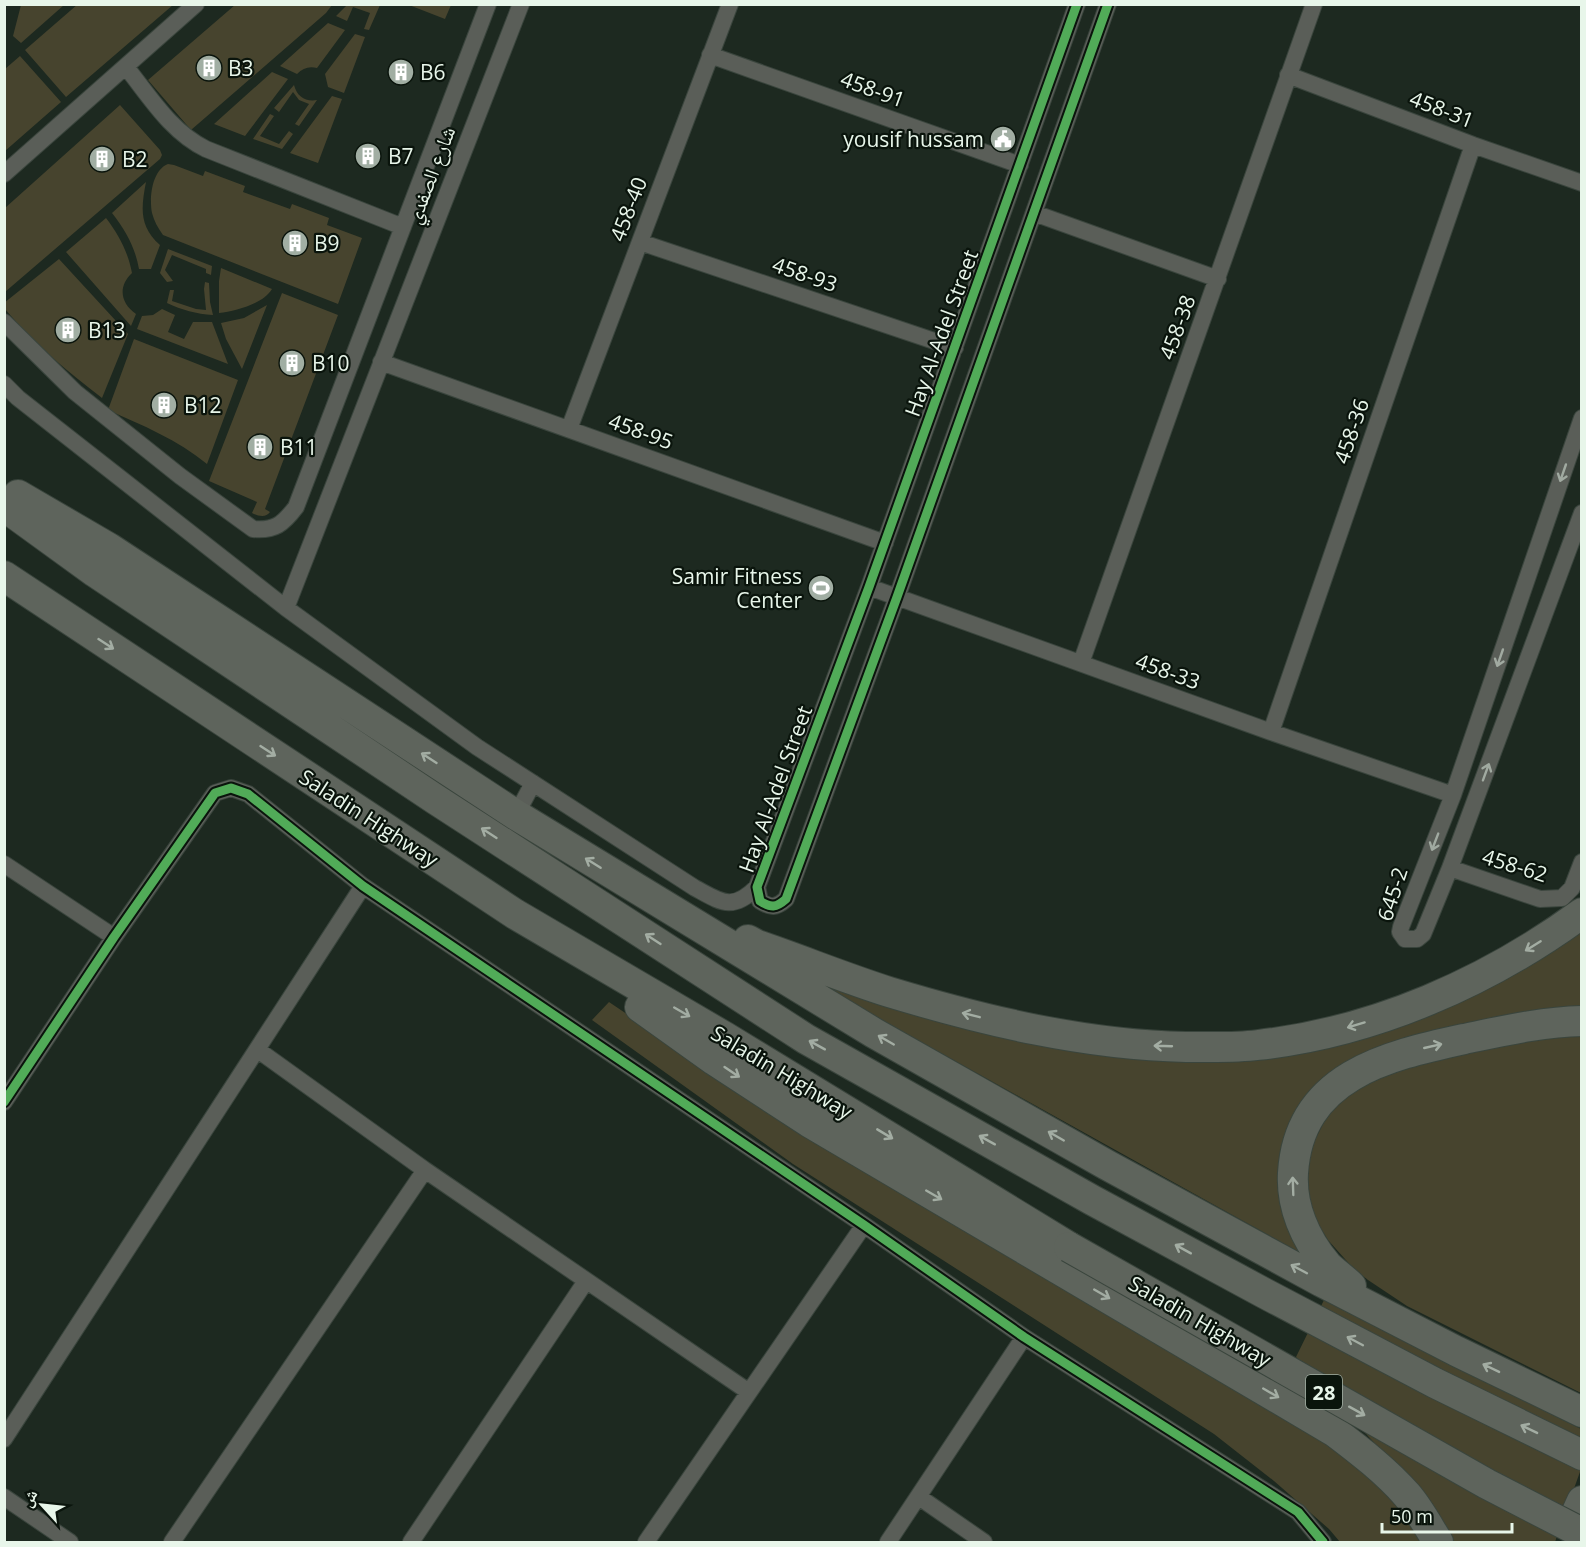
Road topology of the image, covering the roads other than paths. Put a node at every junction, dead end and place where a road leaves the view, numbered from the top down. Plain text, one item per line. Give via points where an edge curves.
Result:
1 (196, 4) edge
2 (488, 4) edge
3 (521, 4) edge
4 (729, 4) edge
5 (1077, 4) edge
6 (1108, 4) edge
7 (1314, 4) edge
8 (710, 55) junction
9 (126, 67) junction
10 (1288, 75) junction
11 (1473, 145) junction
12 (1020, 165) junction
13 (4, 174) edge
14 (1581, 183) edge
15 (1034, 213) junction
16 (403, 227) junction
17 (640, 242) junction
18 (1218, 279) junction
19 (4, 322) edge
20 (955, 348) junction
21 (381, 362) junction
22 (4, 384) edge
23 (1581, 418) edge
24 (569, 429) junction
25 (4, 488) edge
26 (4, 507) edge
27 (1581, 513) edge
28 (885, 543) junction
29 (4, 576) edge
30 (869, 587) junction
31 (4, 595) edge
32 (897, 597) junction
33 (286, 608) junction
34 (68, 619) junction
35 (1081, 663) junction
36 (1271, 732) junction
37 (533, 783) junction
38 (1453, 795) junction
39 (1447, 811) junction
40 (516, 815) junction
41 (1469, 818) junction
42 (1581, 862) edge
43 (4, 864) edge
44 (1450, 868) junction
45 (620, 879) junction
46 (363, 886) junction
47 (757, 887) junction
48 (1581, 913) edge
49 (515, 914) junction
50 (114, 937) junction
51 (1581, 1021) edge
52 (258, 1050) junction
53 (4, 1102) edge
54 (425, 1170) junction
55 (864, 1225) junction
56 (586, 1281) junction
57 (1404, 1324) junction
58 (1024, 1337) junction
59 (749, 1392) junction
60 (1581, 1412) edge
61 (4, 1439) edge
62 (1581, 1455) edge
63 (4, 1497) edge
64 (919, 1497) junction
65 (1580, 1515) edge
66 (70, 1542) edge
67 (172, 1542) edge
68 (411, 1542) edge
69 (646, 1542) edge
70 (888, 1542) edge
71 (984, 1542) edge
72 (1323, 1542) edge
73 (1438, 1542) edge

1 - 9 street
2 - 16 street
3 - 21 street, شارع الصفدي
4 - 8 street, 458-40
5 - 12 street, Hay Al-Adel Street
6 - 15 street, Hay Al-Adel Street
7 - 10 street, 458-38
8 - 12 street, 458-91
8 - 17 street, 458-40
9 - 13 street
9 - 16 street via 191,142
10 - 11 street, 458-31
10 - 18 street, 458-38
11 - 14 street, 458-31
11 - 36 street, 458-36
12 - 20 street, Hay Al-Adel Street
15 - 18 street
15 - 32 street, Hay Al-Adel Street
16 - 19 street via 296,507 272,529 253,529 180,476 75,392
17 - 20 street, 458-93
17 - 24 street, 458-40
18 - 35 street, 458-38
20 - 28 street, Hay Al-Adel Street
21 - 24 street, 458-95
21 - 33 street, شارع الصفدي
22 - 33 street
23 -> 38 street, 645-2
24 - 28 street, 458-95
40 -> 25 highway via 110,548
62 -> 26 highway, Saladin Highway via 1264,1293 806,1039 416,786
41 -> 27 street, 645-2
28 - 30 street, Hay Al-Adel Street
29 - 34 highway, Saladin Highway
30 - 32 street, 458-33
30 - 47 street, Hay Al-Adel Street
31 - 34 street
32 - 35 street, 458-33
32 - 47 street, Hay Al-Adel Street via 786,899 778,906 768,906 760,901
33 - 37 street
34 -> 49 highway, Saladin Highway
35 - 36 street, 458-33
36 - 38 street, 458-33
37 - 40 street
37 - 47 street via 721,902 740,900
38 - 39 street, 645-2
39 - 41 street
39 -> 44 street, 645-2 via 1401,927 1405,939 1417,939 1423,934
45 -> 40 highway
41 - 44 street, 645-2
42 - 44 street, 458-62 via 1572,888 1562,898 1540,899
43 - 50 street
48 -> 45 highway via 1534,946 1464,983 1428,1000 1335,1032 1257,1045 1157,1046 1039,1030 886,991 757,945
57 -> 45 highway via 1107,1165 874,1033
46 - 50 street via 248,794 231,788 215,793
46 - 52 street
46 - 55 street
49 -> 65 highway, Saladin Highway / 28, bridge via 1069,1247 1487,1484
49 -> 73 highway via 762,1093 1335,1432 1408,1496
50 - 53 street
57 -> 51 highway via 1328,1265 1306,1232 1293,1185 1295,1156 1304,1127 1318,1104 1341,1082 1402,1053 1533,1026
52 - 54 street
52 - 61 street
54 - 56 street
54 - 67 street
55 - 58 street
55 - 59 street
56 - 59 street
56 - 68 street
60 -> 57 highway
58 - 64 street
58 - 72 street via 1298,1512
59 - 69 street
63 - 66 street
64 - 70 street
64 - 71 street

